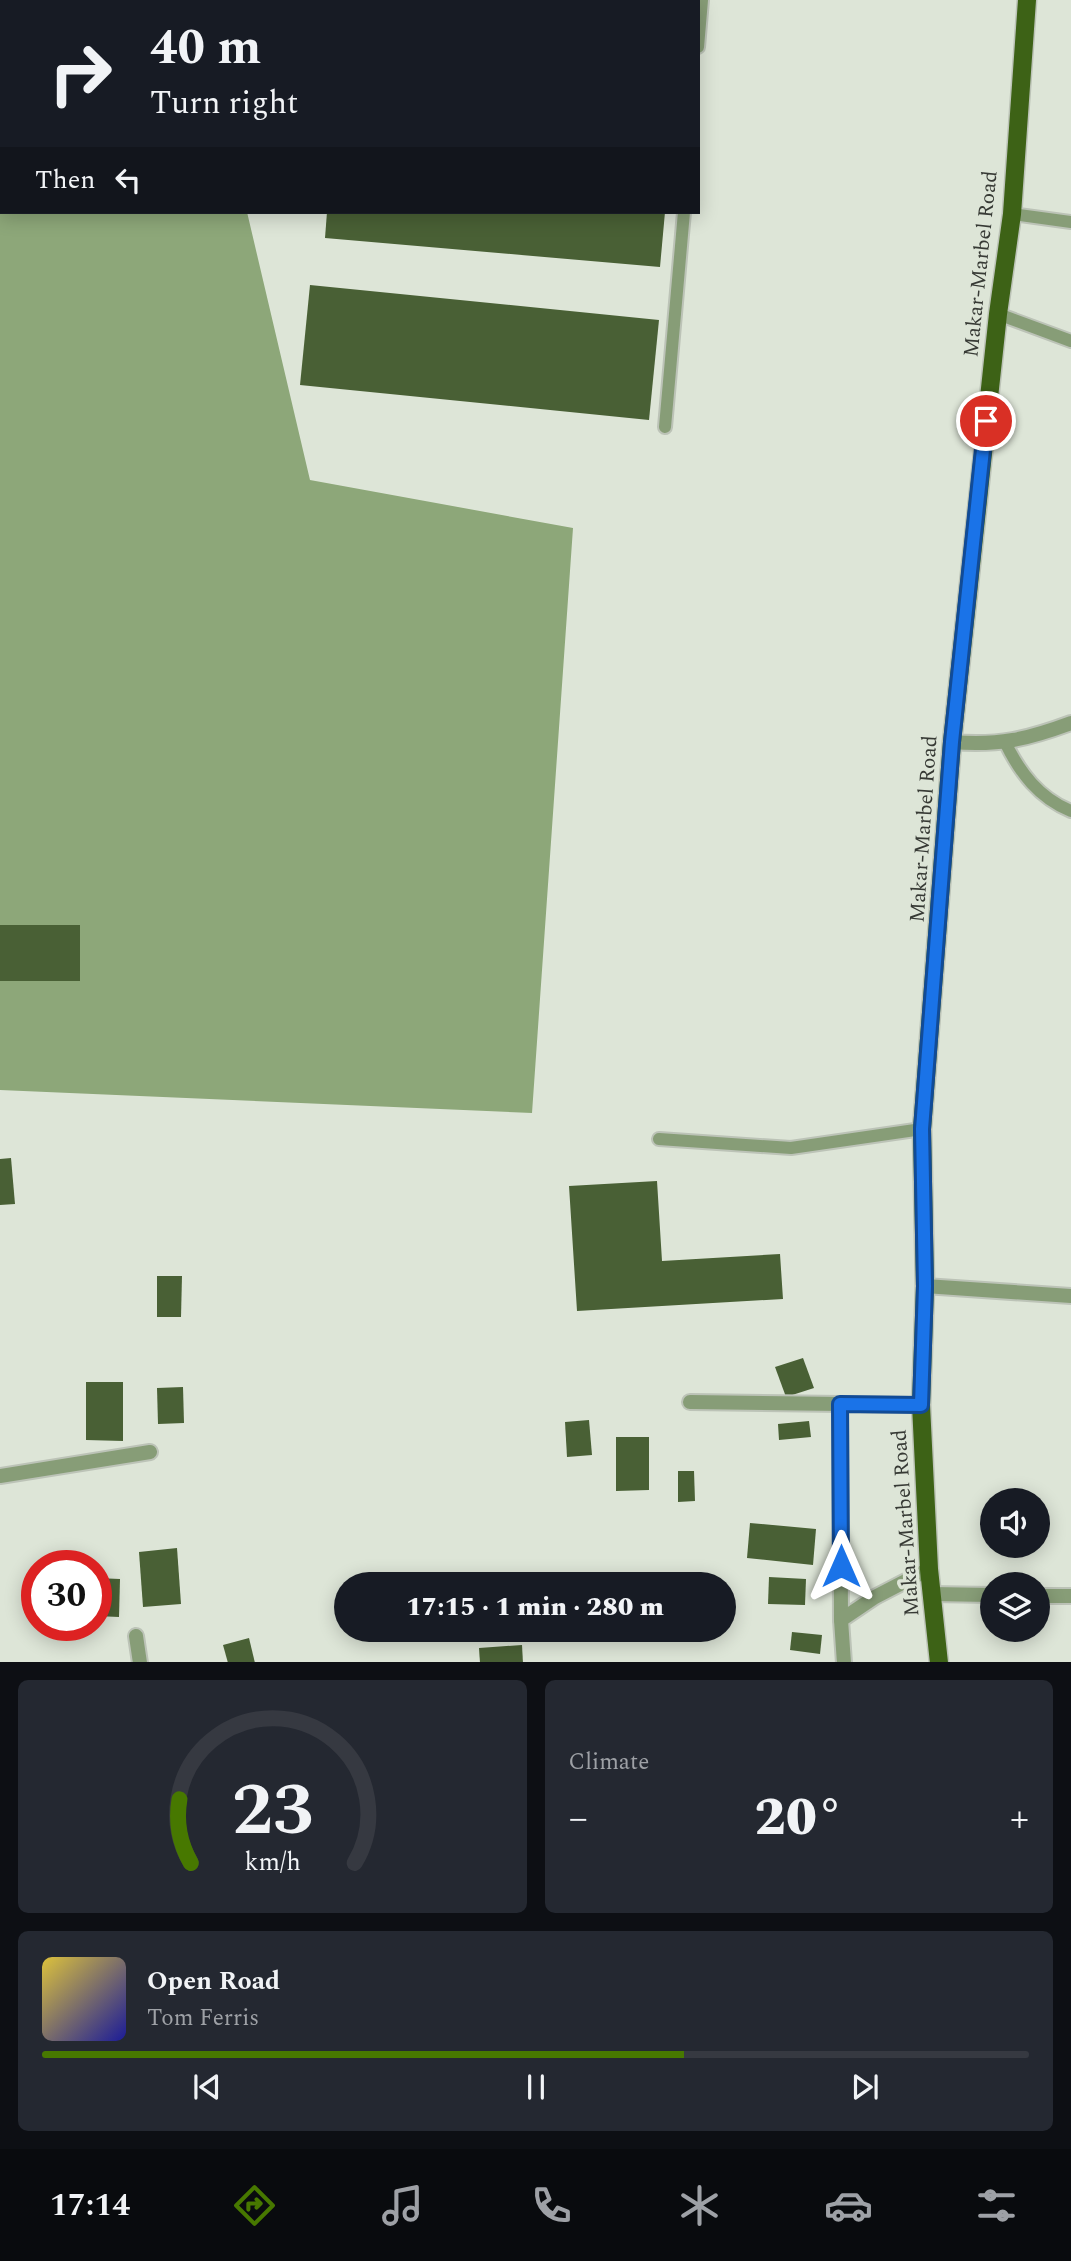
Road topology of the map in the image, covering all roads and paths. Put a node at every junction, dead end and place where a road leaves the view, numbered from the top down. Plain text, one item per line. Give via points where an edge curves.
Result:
1 (702, 0) edge
2 (1027, 0) edge
3 (700, 24) edge
4 (684, 214) edge
5 (1012, 214) junction
6 (1071, 222) edge
7 (998, 314) junction
8 (1071, 341) edge
9 (665, 427) dead end
10 (1071, 723) edge
11 (952, 742) junction
12 (1005, 743) junction
13 (1071, 811) edge
14 (922, 1129) junction
15 (659, 1139) dead end
16 (925, 1286) junction
17 (1071, 1296) edge
18 (690, 1402) dead end
19 (840, 1404) junction
20 (921, 1405) junction
21 (150, 1452) dead end
22 (0, 1476) edge
23 (929, 1569) junction
24 (931, 1594) junction
25 (980, 1595) edge
26 (1050, 1596) edge
27 (1071, 1596) edge
28 (841, 1620) junction
29 (136, 1636) dead end
30 (140, 1662) edge
31 (844, 1662) edge
32 (939, 1662) edge

1 - 3 lane
2 - 5 main road, Makar-Marbel Road
4 - 9 lane
5 - 6 lane
5 - 7 main road, Makar-Marbel Road
7 - 8 lane
7 - 11 main road, Makar-Marbel Road
10 - 12 street
11 - 12 street
11 - 14 main road, Makar-Marbel Road
12 - 13 lane via 1031,785
14 - 15 lane via 791,1148
14 - 16 main road, Makar-Marbel Road
16 - 17 street
16 - 20 main road, Makar-Marbel Road
18 - 19 street
19 - 20 street
19 - 28 street
20 - 23 main road, Makar-Marbel Road
21 - 22 street
23 - 24 main road, Makar-Marbel Road
23 - 28 street
24 - 25 street
24 - 32 main road, Makar-Marbel Road
26 - 27 street
28 - 31 street
29 - 30 street

